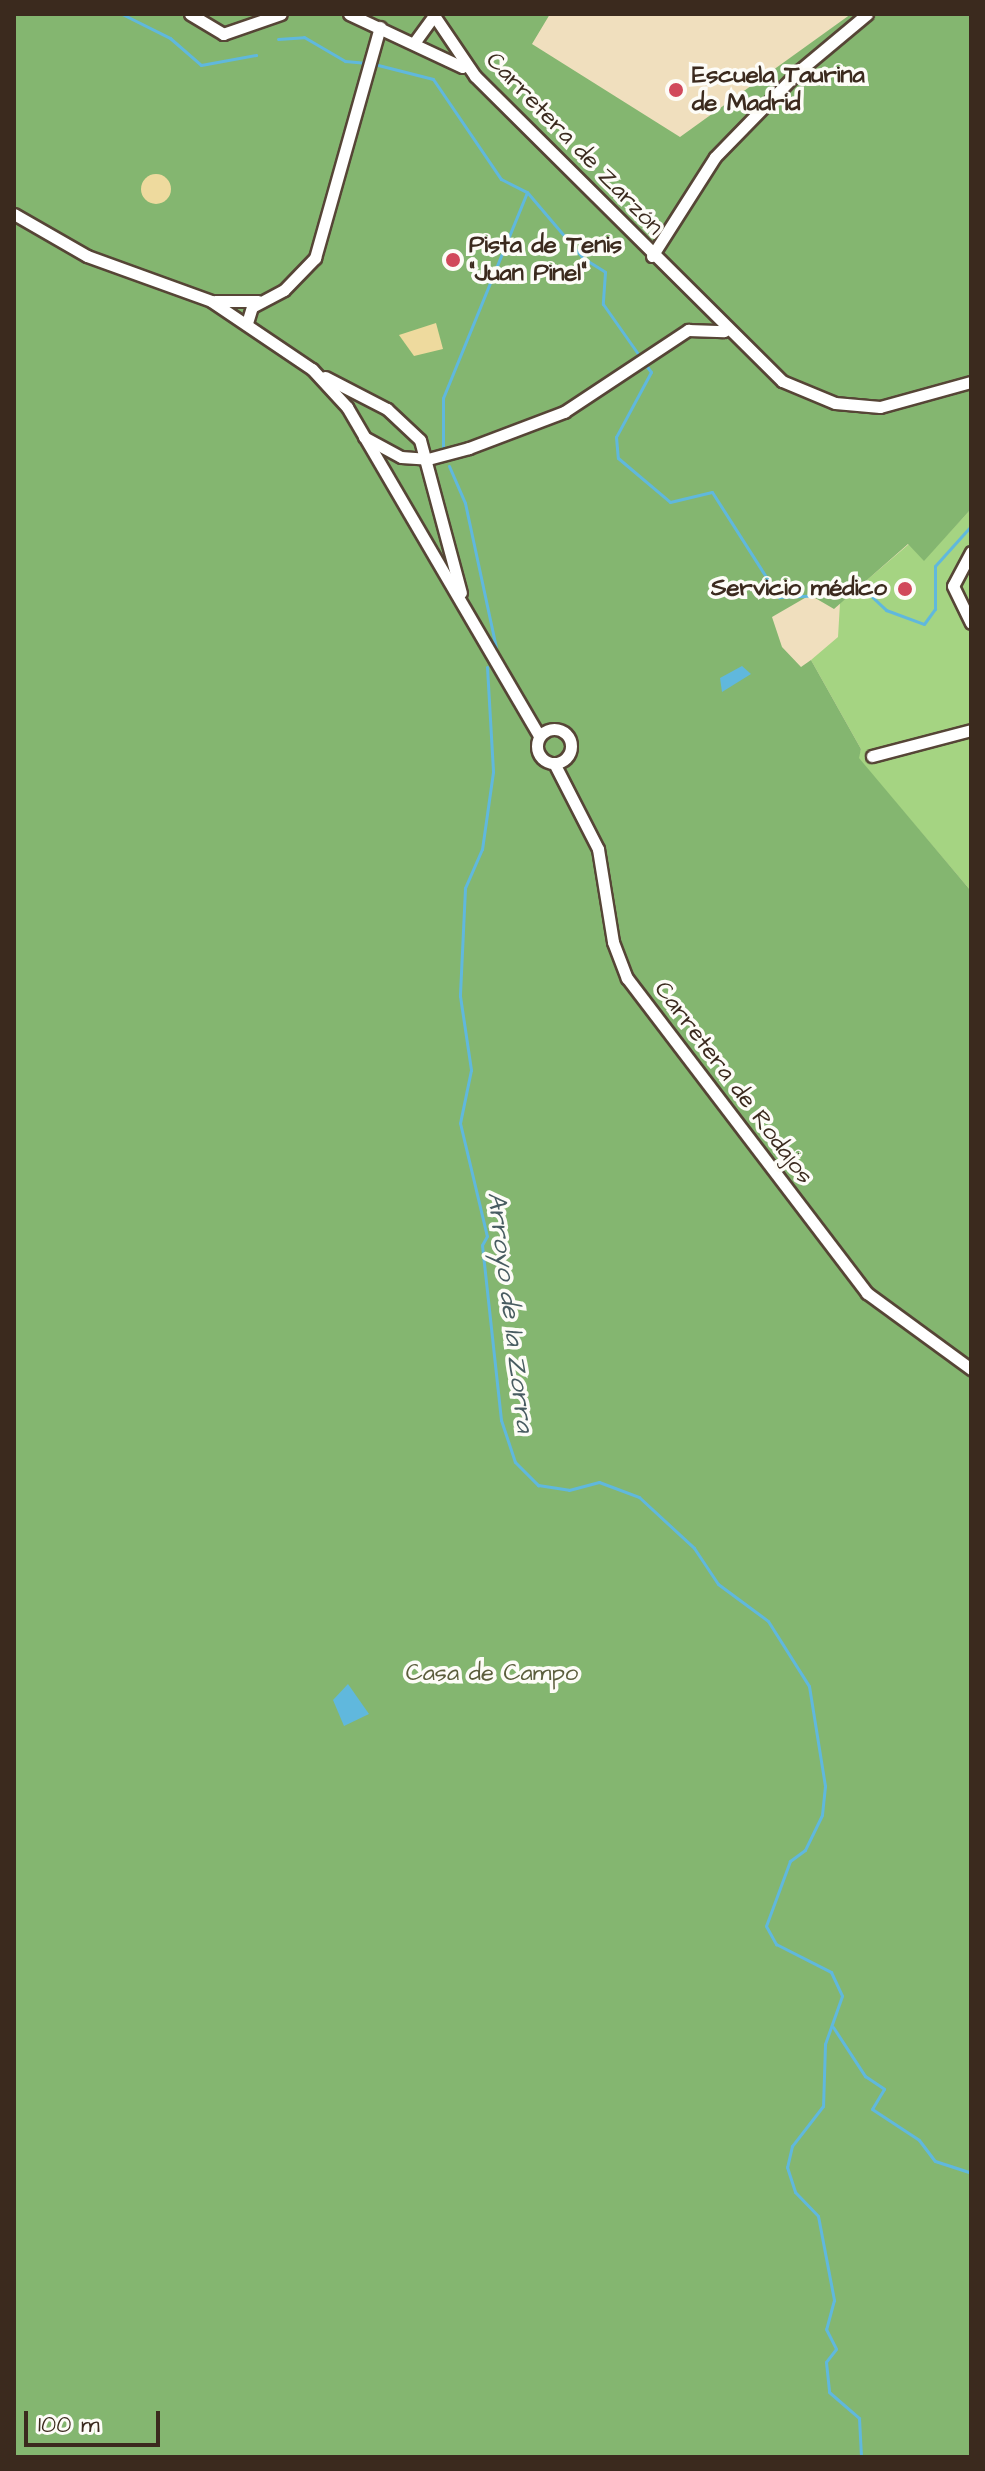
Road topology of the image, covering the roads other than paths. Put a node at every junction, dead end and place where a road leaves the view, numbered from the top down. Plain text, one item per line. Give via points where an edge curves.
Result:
1 (190, 14) edge
2 (281, 14) edge
3 (349, 14) edge
4 (867, 14) edge
5 (433, 16) edge
6 (380, 27) junction
7 (414, 43) junction
8 (475, 76) junction
9 (14, 214) edge
10 (652, 256) junction
11 (693, 298) junction
12 (211, 301) junction
13 (263, 301) junction
14 (708, 313) junction
15 (247, 323) junction
16 (692, 330) junction
17 (727, 332) junction
18 (312, 369) junction
19 (971, 382) edge
20 (361, 435) junction
21 (428, 459) junction
22 (971, 552) edge
23 (465, 609) junction
24 (971, 623) edge
25 (971, 730) edge
26 (539, 736) junction
27 (872, 756) dead end
28 (554, 763) junction
29 (971, 1369) edge

1 - 2 street via 223,34
3 - 6 street
4 - 10 street via 800,70 715,157
5 - 7 street
5 - 8 street, Carretera de Zarzón
6 - 7 street
6 - 13 street via 315,258
7 - 8 street
8 - 10 street, Carretera de Zarzón
9 - 12 street via 87,256
10 - 11 street, Carretera de Zarzón
11 - 14 street, Carretera de Zarzón
11 - 16 street via 698,311
12 - 13 street
12 - 15 street
13 - 15 street
14 - 16 street
14 - 17 street, Carretera de Zarzón
15 - 18 street
16 - 17 street
16 - 21 street via 542,423
17 - 19 street, Carretera de Zarzón via 782,381 835,403 897,405
18 - 20 street
18 - 21 street via 409,425
20 - 21 street via 384,451
20 - 23 street
21 - 23 street
22 - 24 street via 953,586
23 - 26 street
25 - 27 street
26 - 28 street via 540,756
26 - 28 street via 557,729 569,738 569,755
28 - 29 street, Carretera de Rodajos via 598,849 613,942 627,978 867,1293

